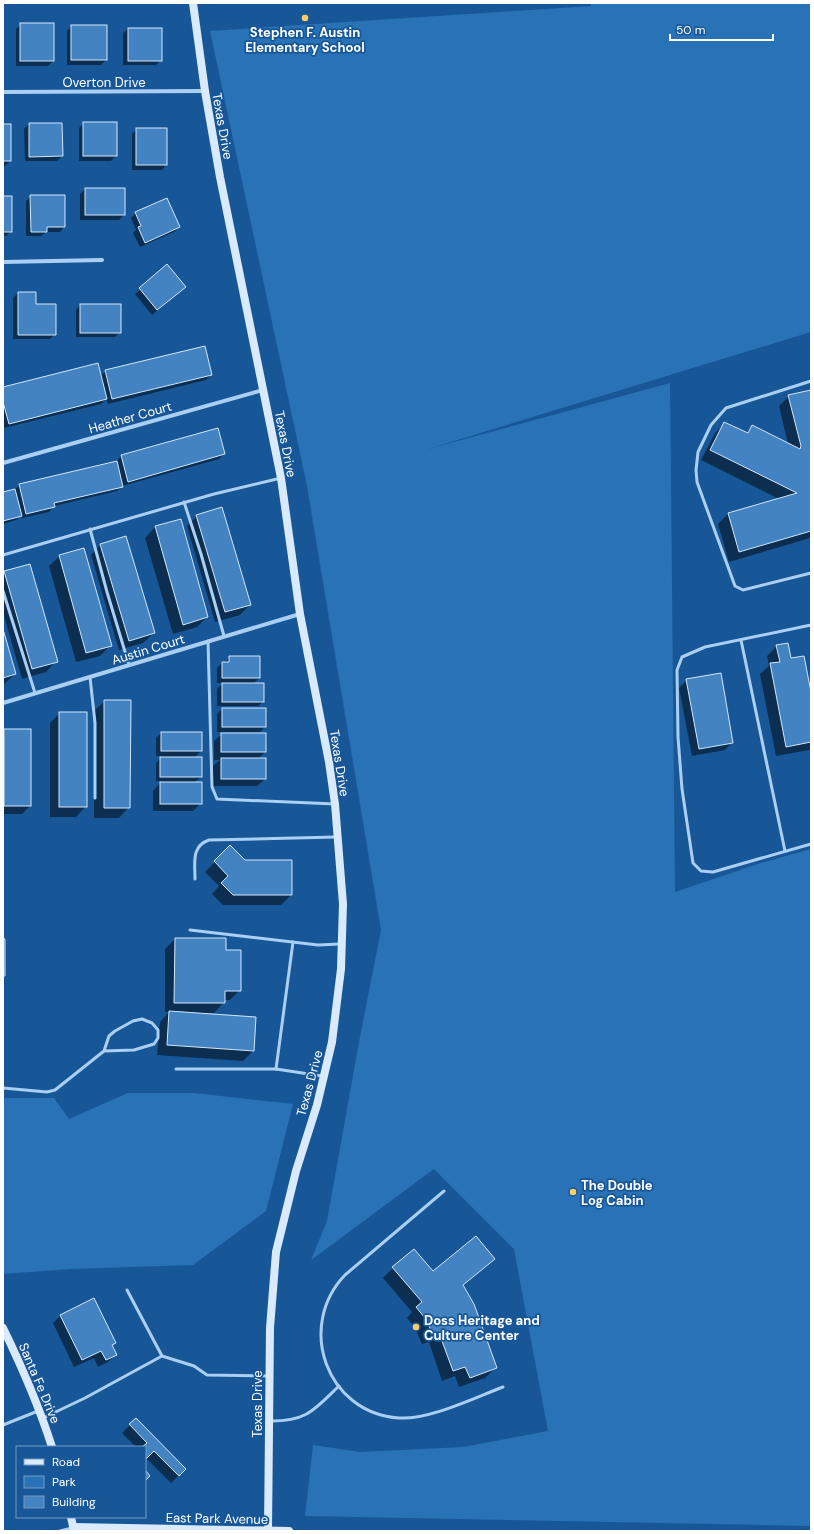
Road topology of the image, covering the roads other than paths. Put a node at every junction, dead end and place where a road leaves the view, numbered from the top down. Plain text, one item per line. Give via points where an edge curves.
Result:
1 (193, 3) edge
2 (205, 91) junction
3 (3, 92) edge
4 (102, 260) dead end
5 (3, 262) edge
6 (811, 381) edge
7 (263, 390) junction
8 (3, 463) edge
9 (281, 478) junction
10 (184, 502) junction
11 (90, 529) junction
12 (3, 555) edge
13 (811, 573) edge
14 (3, 591) edge
15 (300, 614) junction
16 (811, 625) edge
17 (224, 636) junction
18 (741, 640) junction
19 (208, 642) junction
20 (129, 665) junction
21 (90, 677) junction
22 (35, 693) junction
23 (3, 703) edge
24 (95, 798) dead end
25 (335, 804) junction
26 (338, 837) junction
27 (811, 844) edge
28 (785, 851) junction
29 (195, 879) dead end
30 (190, 930) dead end
31 (293, 942) junction
32 (342, 944) junction
33 (104, 1051) junction
34 (176, 1069) dead end
35 (276, 1069) junction
36 (324, 1076) junction
37 (3, 1088) edge
38 (444, 1191) dead end
39 (127, 1290) dead end
40 (3, 1328) edge
41 (162, 1356) junction
42 (269, 1376) junction
43 (339, 1386) junction
44 (503, 1387) dead end
45 (41, 1414) junction
46 (269, 1422) junction
47 (3, 1425) edge
48 (52, 1446) edge
49 (71, 1518) edge
50 (74, 1529) edge
51 (231, 1530) edge
52 (268, 1530) edge
53 (60, 1531) edge
54 (289, 1531) edge

1 - 2 street, Texas Drive
2 - 3 street, Overton Drive
2 - 7 street, Texas Drive
4 - 5 street
6 - 13 lane via 726,408 711,425 698,452 696,470 697,482 735,586 743,590
7 - 8 street, Heather Court
7 - 9 street, Texas Drive
9 - 10 lane
9 - 15 street, Texas Drive
10 - 11 lane
10 - 17 lane
11 - 12 lane
11 - 20 lane
14 - 22 lane
15 - 17 street, Austin Court
15 - 25 street, Texas Drive
16 - 18 lane
17 - 19 street, Austin Court
18 - 28 lane
18 - 28 lane via 705,647 682,657 677,670 682,789 693,863 701,870 713,872
19 - 20 street, Austin Court
19 - 25 lane via 212,787 217,799
20 - 21 street, Austin Court
21 - 22 street, Austin Court
21 - 24 lane via 95,723
22 - 23 street, Austin Court
25 - 26 street, Texas Drive
26 - 29 lane via 209,840 197,847
26 - 32 street, Texas Drive via 343,904
27 - 28 lane
30 - 31 lane
31 - 32 lane
31 - 35 lane
32 - 36 street, Texas Drive via 332,1042
33 - 33 lane via 134,1050 154,1044 158,1038 158,1030 152,1023 142,1019 133,1021 109,1036
33 - 37 lane via 55,1090 47,1092
34 - 35 lane
35 - 36 lane
36 - 42 street, Texas Drive via 296,1170 276,1252
38 - 43 lane via 345,1275 331,1292 322,1320 321,1342 326,1363
39 - 41 lane
40 - 45 street, Santa Fe Drive via 22,1366
41 - 42 lane via 194,1366 207,1375
41 - 45 lane via 85,1398
42 - 46 street, Texas Drive
43 - 44 lane via 351,1399 370,1410 391,1417 405,1418 427,1415
43 - 46 lane via 304,1416 295,1420
45 - 47 lane
45 - 48 street, Santa Fe Drive
46 - 52 street, Texas Drive
49 - 50 street
50 - 51 street, East Park Avenue
50 - 53 lane
51 - 52 street, East Park Avenue
52 - 54 street, East Park Avenue

